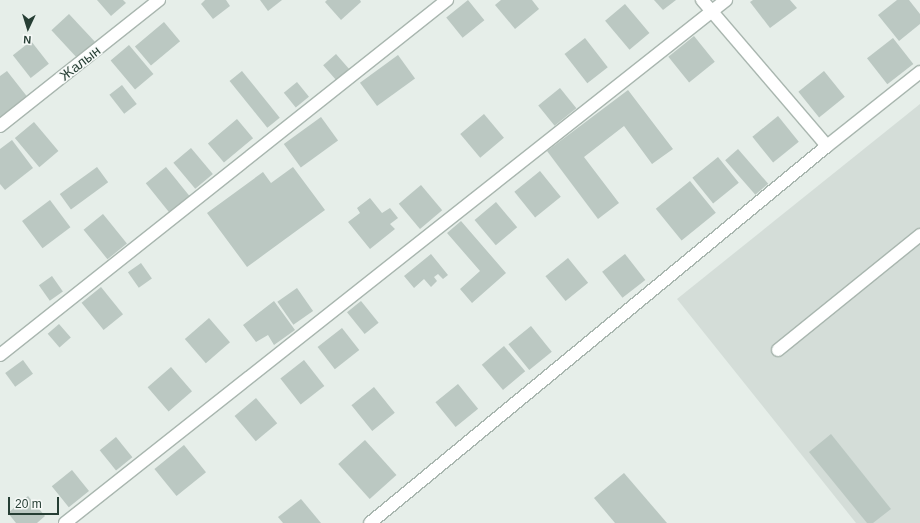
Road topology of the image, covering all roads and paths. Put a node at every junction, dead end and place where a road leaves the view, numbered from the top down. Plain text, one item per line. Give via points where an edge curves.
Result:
1 (159, 0) edge
2 (447, 0) edge
3 (702, 0) edge
4 (726, 0) edge
5 (712, 12) junction
6 (920, 72) edge
7 (0, 126) edge
8 (827, 146) junction
9 (920, 235) edge
10 (778, 350) dead end
11 (0, 355) edge
12 (65, 523) edge
13 (370, 523) edge

1 - 7 street, Жалын
2 - 11 street
3 - 5 street
4 - 5 street
5 - 8 street
5 - 12 street
6 - 8 street
8 - 13 street
9 - 10 street

